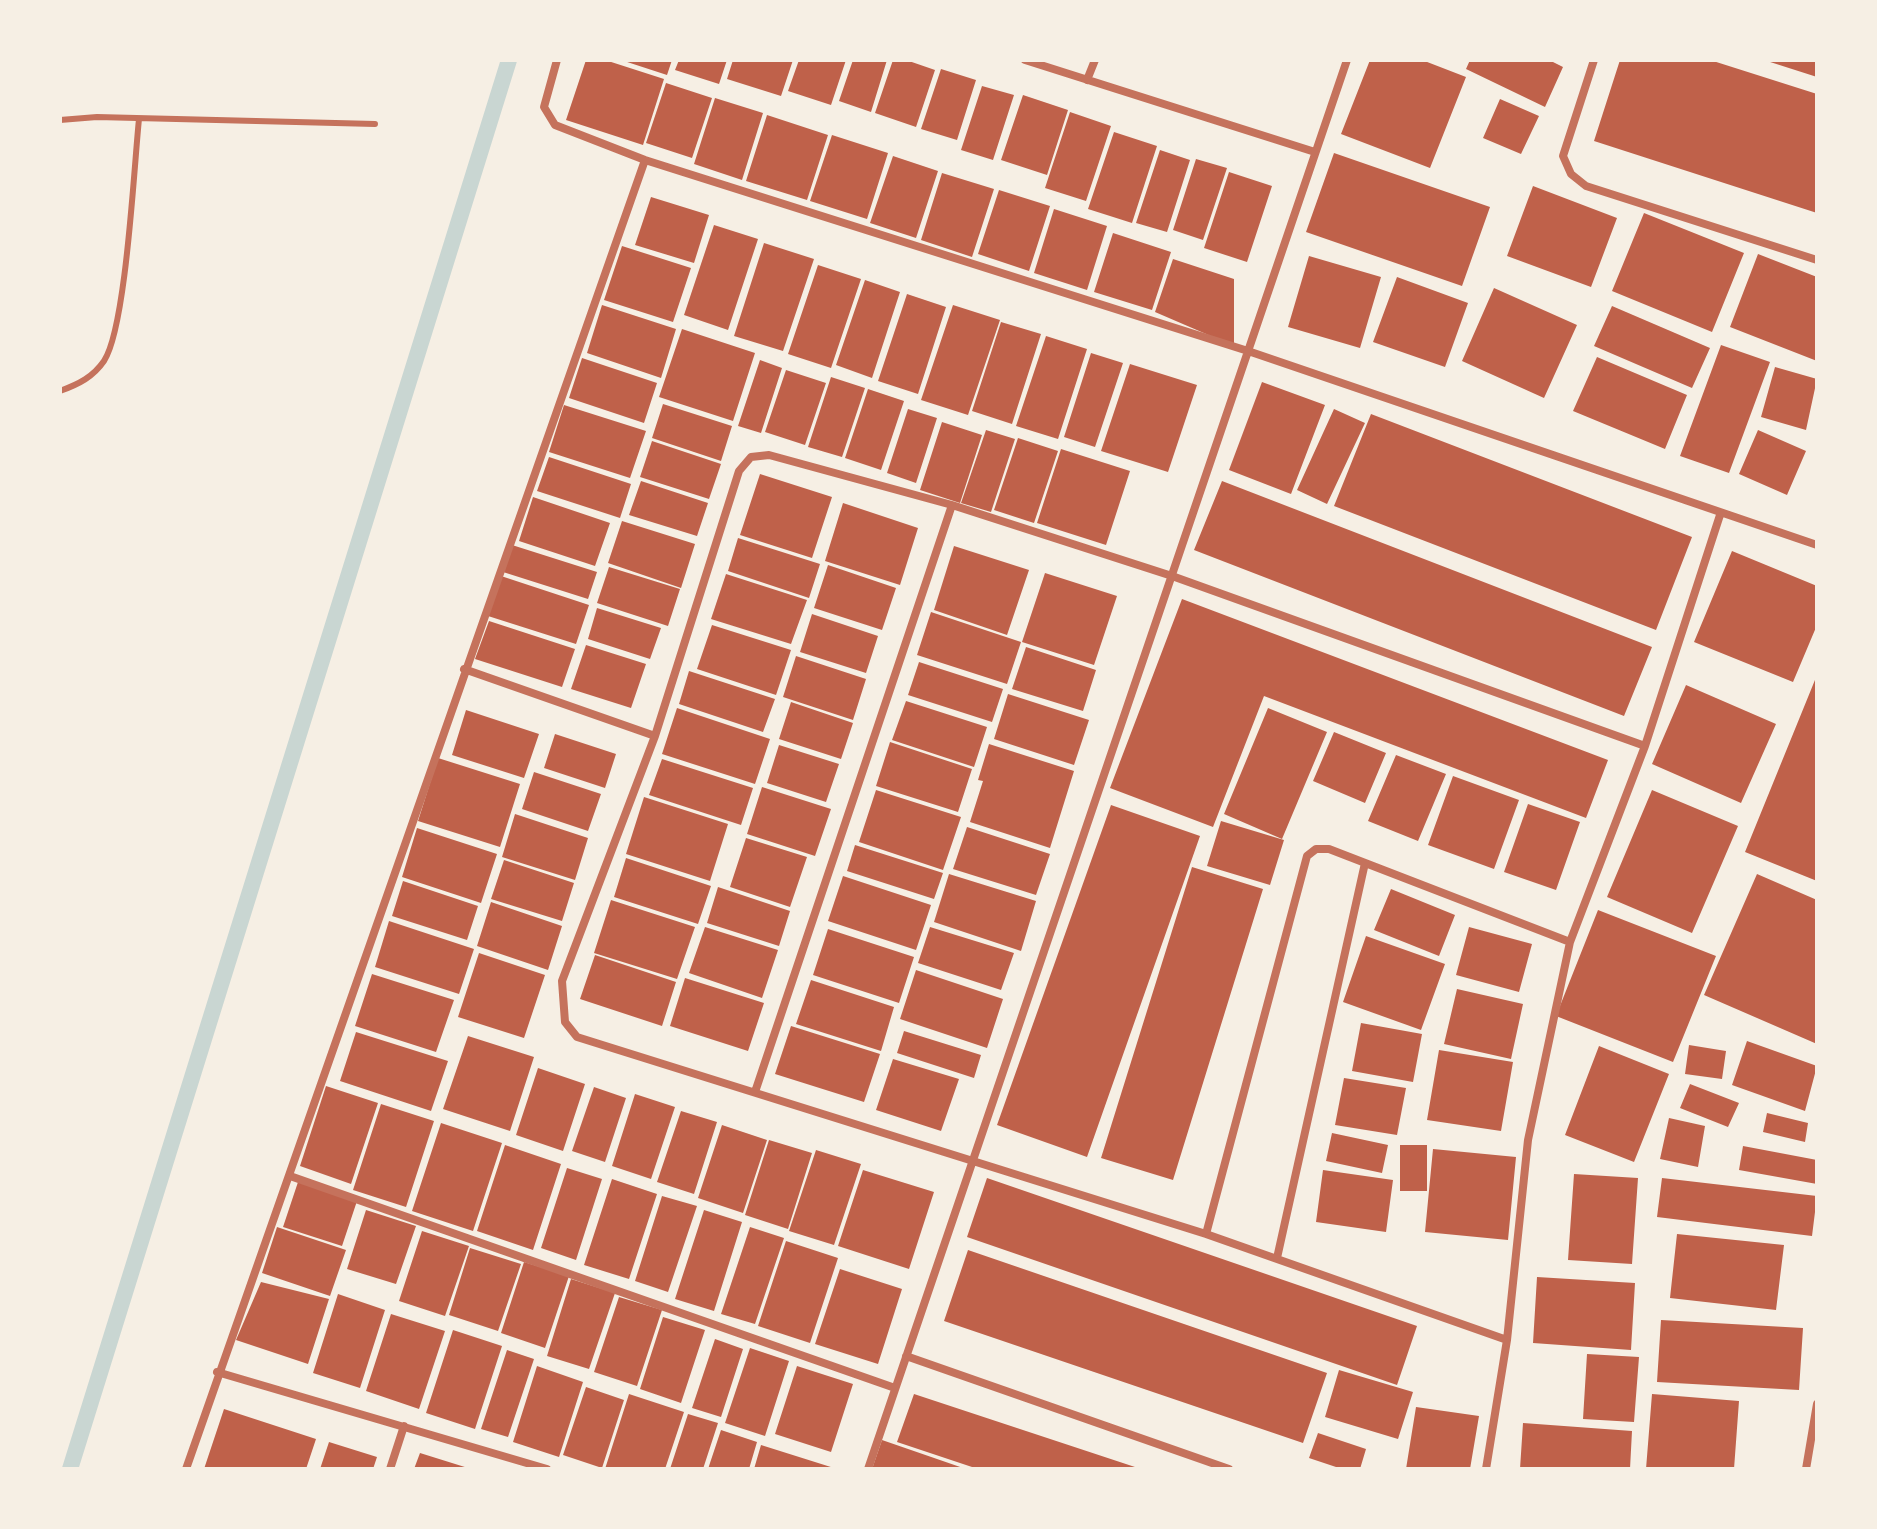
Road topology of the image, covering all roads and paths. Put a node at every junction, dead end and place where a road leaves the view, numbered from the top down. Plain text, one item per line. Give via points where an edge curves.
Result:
1 (557, 60) edge
2 (1025, 60) edge
3 (1095, 60) edge
4 (1347, 60) edge
5 (1594, 60) edge
6 (1087, 80) junction
7 (139, 119) junction
8 (60, 120) edge
9 (375, 124) dead end
10 (1315, 152) junction
11 (645, 160) junction
12 (1817, 260) edge
13 (1248, 351) junction
14 (60, 391) edge
15 (952, 505) junction
16 (1720, 515) junction
17 (1817, 545) edge
18 (1172, 576) junction
19 (464, 669) junction
20 (655, 736) junction
21 (1645, 746) junction
22 (1365, 863) junction
23 (1570, 942) junction
24 (755, 1092) junction
25 (972, 1161) junction
26 (290, 1176) junction
27 (1206, 1234) junction
28 (1277, 1258) junction
29 (1507, 1340) junction
30 (906, 1356) junction
31 (217, 1372) junction
32 (895, 1388) junction
33 (1817, 1404) edge
34 (404, 1426) junction
35 (186, 1469) edge
36 (390, 1469) edge
37 (547, 1469) edge
38 (868, 1469) edge
39 (1229, 1469) edge
40 (1486, 1469) edge
41 (1806, 1469) edge

1 - 11 street via 544,107 555,125
2 - 6 street
3 - 6 street
4 - 10 street
5 - 12 street via 1563,156 1571,174 1586,186
6 - 10 street
7 - 8 lane
7 - 9 lane
7 - 14 lane via 116,326 105,359 83,383
10 - 13 street
11 - 13 street
11 - 19 street
13 - 16 street
13 - 18 street
15 - 18 street
15 - 20 street via 769,455 751,457 739,471
15 - 24 street
16 - 17 street
16 - 21 street
18 - 21 street
18 - 25 street
19 - 20 street
19 - 26 street
20 - 24 street via 562,981 565,1022 577,1037
21 - 23 street
22 - 23 street
22 - 27 street via 1329,849 1307,856
22 - 28 street
23 - 29 street via 1528,1140
24 - 25 street
25 - 27 street
25 - 30 street
26 - 31 street
26 - 32 street
27 - 28 street
28 - 29 street
29 - 40 street
30 - 32 street
30 - 39 street
31 - 34 street
31 - 35 street
32 - 38 street
33 - 41 street
34 - 36 street
34 - 37 street

